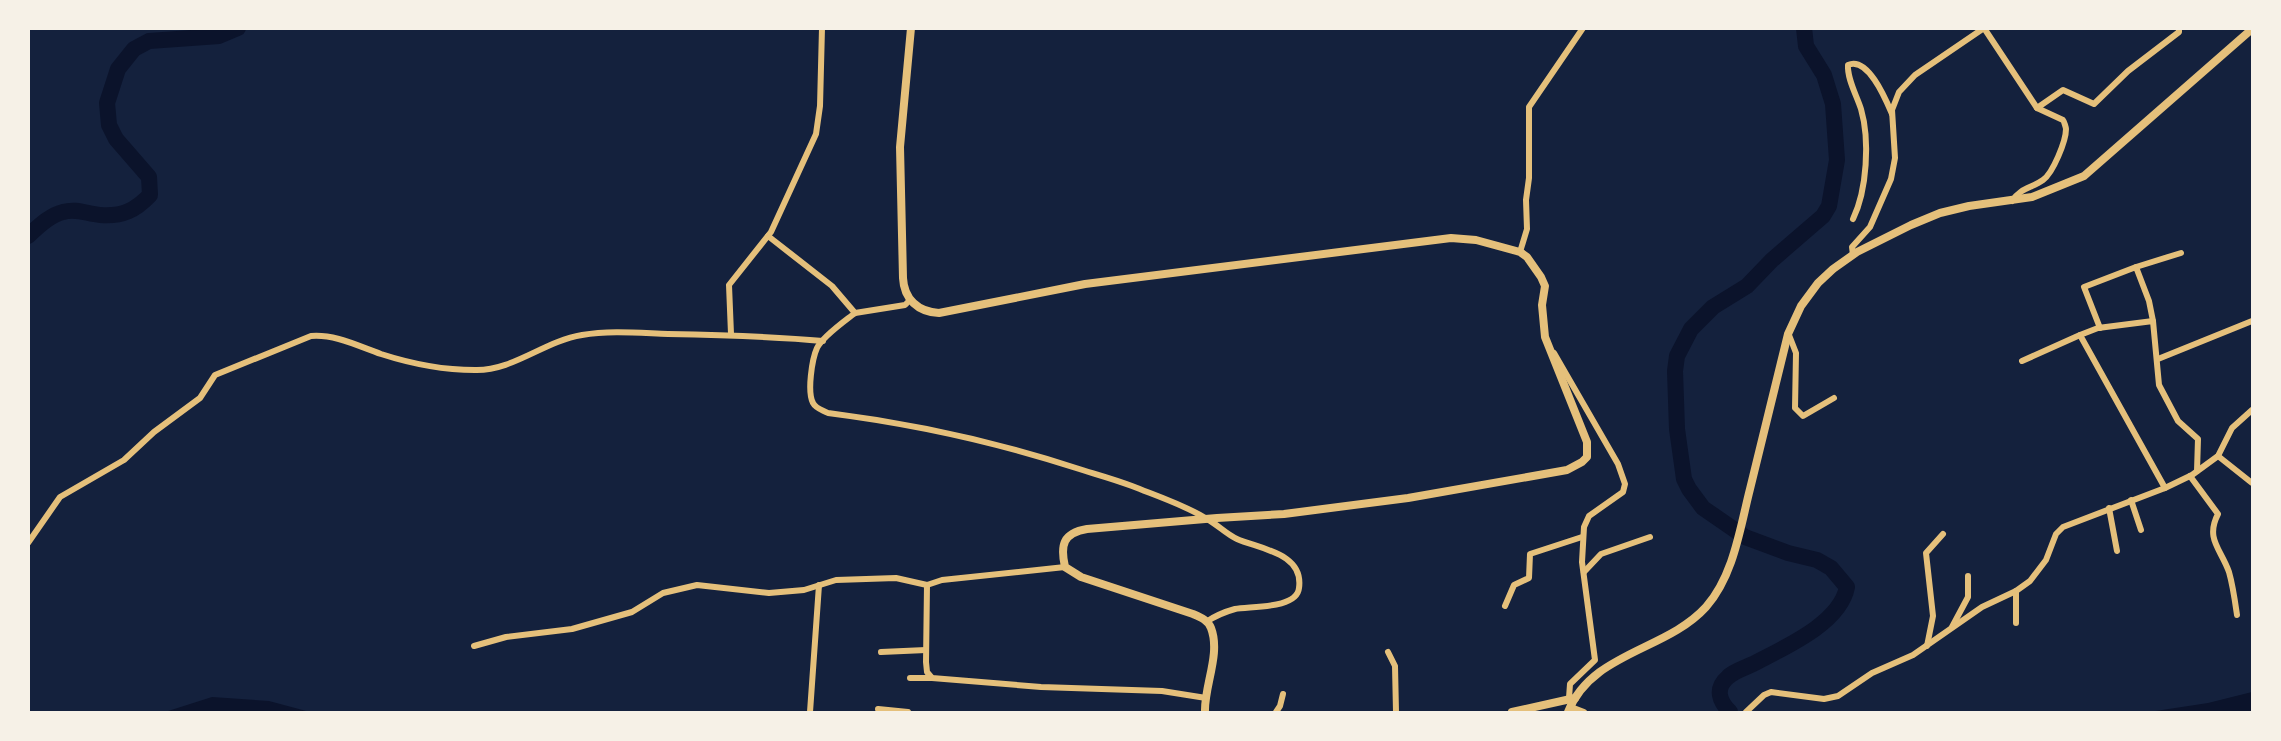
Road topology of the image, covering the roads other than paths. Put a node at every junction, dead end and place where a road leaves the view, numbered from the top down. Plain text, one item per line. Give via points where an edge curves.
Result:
1 (822, 28) edge
2 (911, 28) edge
3 (1583, 28) edge
4 (1984, 28) edge
5 (2179, 28) edge
6 (2253, 29) edge
7 (2037, 108) junction
8 (1892, 115) junction
9 (2012, 201) junction
10 (1853, 219) dead end
11 (768, 236) junction
12 (1520, 252) junction
13 (2181, 253) dead end
14 (1853, 255) junction
15 (2136, 267) junction
16 (910, 300) junction
17 (855, 313) junction
18 (2153, 321) junction
19 (2253, 321) edge
20 (2100, 328) junction
21 (731, 334) junction
22 (1788, 334) junction
23 (2080, 334) junction
24 (823, 341) junction
25 (1547, 343) junction
26 (2158, 359) junction
27 (2022, 361) dead end
28 (1834, 398) dead end
29 (2253, 410) edge
30 (2218, 456) junction
31 (2197, 471) junction
32 (2190, 476) junction
33 (2253, 483) edge
34 (2164, 488) junction
35 (2131, 500) junction
36 (2109, 508) junction
37 (1207, 518) junction
38 (2141, 530) dead end
39 (1943, 534) dead end
40 (1582, 537) junction
41 (1650, 537) dead end
42 (28, 543) edge
43 (2117, 551) dead end
44 (1065, 567) junction
45 (1584, 572) junction
46 (1968, 576) dead end
47 (819, 585) junction
48 (927, 585) junction
49 (2016, 591) junction
50 (1506, 606) dead end
51 (2237, 615) dead end
52 (1206, 622) junction
53 (2016, 623) dead end
54 (1950, 630) junction
55 (474, 646) dead end
56 (1927, 647) junction
57 (926, 650) junction
58 (881, 652) dead end
59 (1388, 652) dead end
60 (910, 678) dead end
61 (932, 678) junction
62 (1283, 694) dead end
63 (1206, 698) junction
64 (1571, 704) edge
65 (878, 709) dead end
66 (810, 712) edge
67 (908, 712) edge
68 (1205, 712) edge
69 (1276, 712) edge
70 (1396, 712) edge
71 (1512, 712) edge
72 (1584, 712) edge
73 (1746, 712) edge

1 - 11 street via 816,134
2 - 16 main road via 900,160 903,278
3 - 12 street via 1529,107 1527,229
4 - 7 street
4 - 8 street via 1906,83 1896,97
5 - 7 street via 2094,104 2063,90
6 - 9 main road via 2084,176 2039,195
7 - 9 street via 2063,120 2066,129 2049,174
8 - 10 street via 1874,78 1857,64 1848,65 1866,132 1863,183
8 - 14 street via 1895,158 1891,179 1870,227 1851,247
9 - 14 main road via 1940,213
11 - 17 street via 832,286
11 - 21 street via 729,285
12 - 16 main road via 1476,240 1451,238 1085,284 939,313
12 - 25 main road via 1544,281 1542,319
13 - 15 street
14 - 22 main road via 1811,293
15 - 18 street
15 - 20 street via 2084,287
16 - 17 street
17 - 24 street
18 - 20 street
18 - 26 street
19 - 26 street
20 - 23 street
21 - 24 street
21 - 42 street via 591,333 554,342 496,368 474,370 427,367 327,337 305,338 215,375 200,398 124,460 60,497
22 - 28 street via 1796,353 1795,408 1799,414 1803,416
22 - 64 main road via 1732,557 1721,585 1683,626 1604,669 1586,683
23 - 27 street
23 - 34 street
24 - 37 street via 812,362 810,384 817,408 957,434 1033,454 1130,486
25 - 37 main road via 1587,442 1587,457 1574,468 1373,503
25 - 40 street via 1624,478 1623,492 1589,516
26 - 31 street via 2159,385 2170,408 2198,439
29 - 30 street via 2232,428
30 - 31 street
30 - 33 street
31 - 32 street
32 - 34 street
32 - 51 street via 2218,514 2212,525 2213,538 2229,572
34 - 35 street
35 - 36 street
35 - 38 street
36 - 43 street
36 - 49 street via 2059,530 2046,560 2030,581
37 - 44 main road via 1079,530 1063,544
37 - 52 street via 1234,538 1283,556 1295,569 1300,584 1298,594 1287,601 1232,610
39 - 56 street via 1926,553 1933,616
40 - 45 street
40 - 50 street via 1530,554 1529,578 1514,585
41 - 45 street via 1600,554
44 - 48 street via 942,580
44 - 52 main road via 1081,577 1193,614
45 - 64 street via 1595,660 1570,684
46 - 54 street via 1968,597
47 - 48 street via 836,580 896,578
47 - 55 street via 769,593 697,585 663,593 632,612 572,629 506,637
47 - 66 street
48 - 57 street
49 - 53 street
49 - 54 street via 1982,607
52 - 63 main road via 1213,645
54 - 56 street
56 - 73 street via 1872,673 1838,696 1824,699 1771,692
57 - 58 street
57 - 61 street via 927,672
59 - 70 street via 1395,666
60 - 61 street
61 - 63 street via 1162,691
62 - 69 street
63 - 68 main road
64 - 71 main road
64 - 72 street
65 - 67 street

